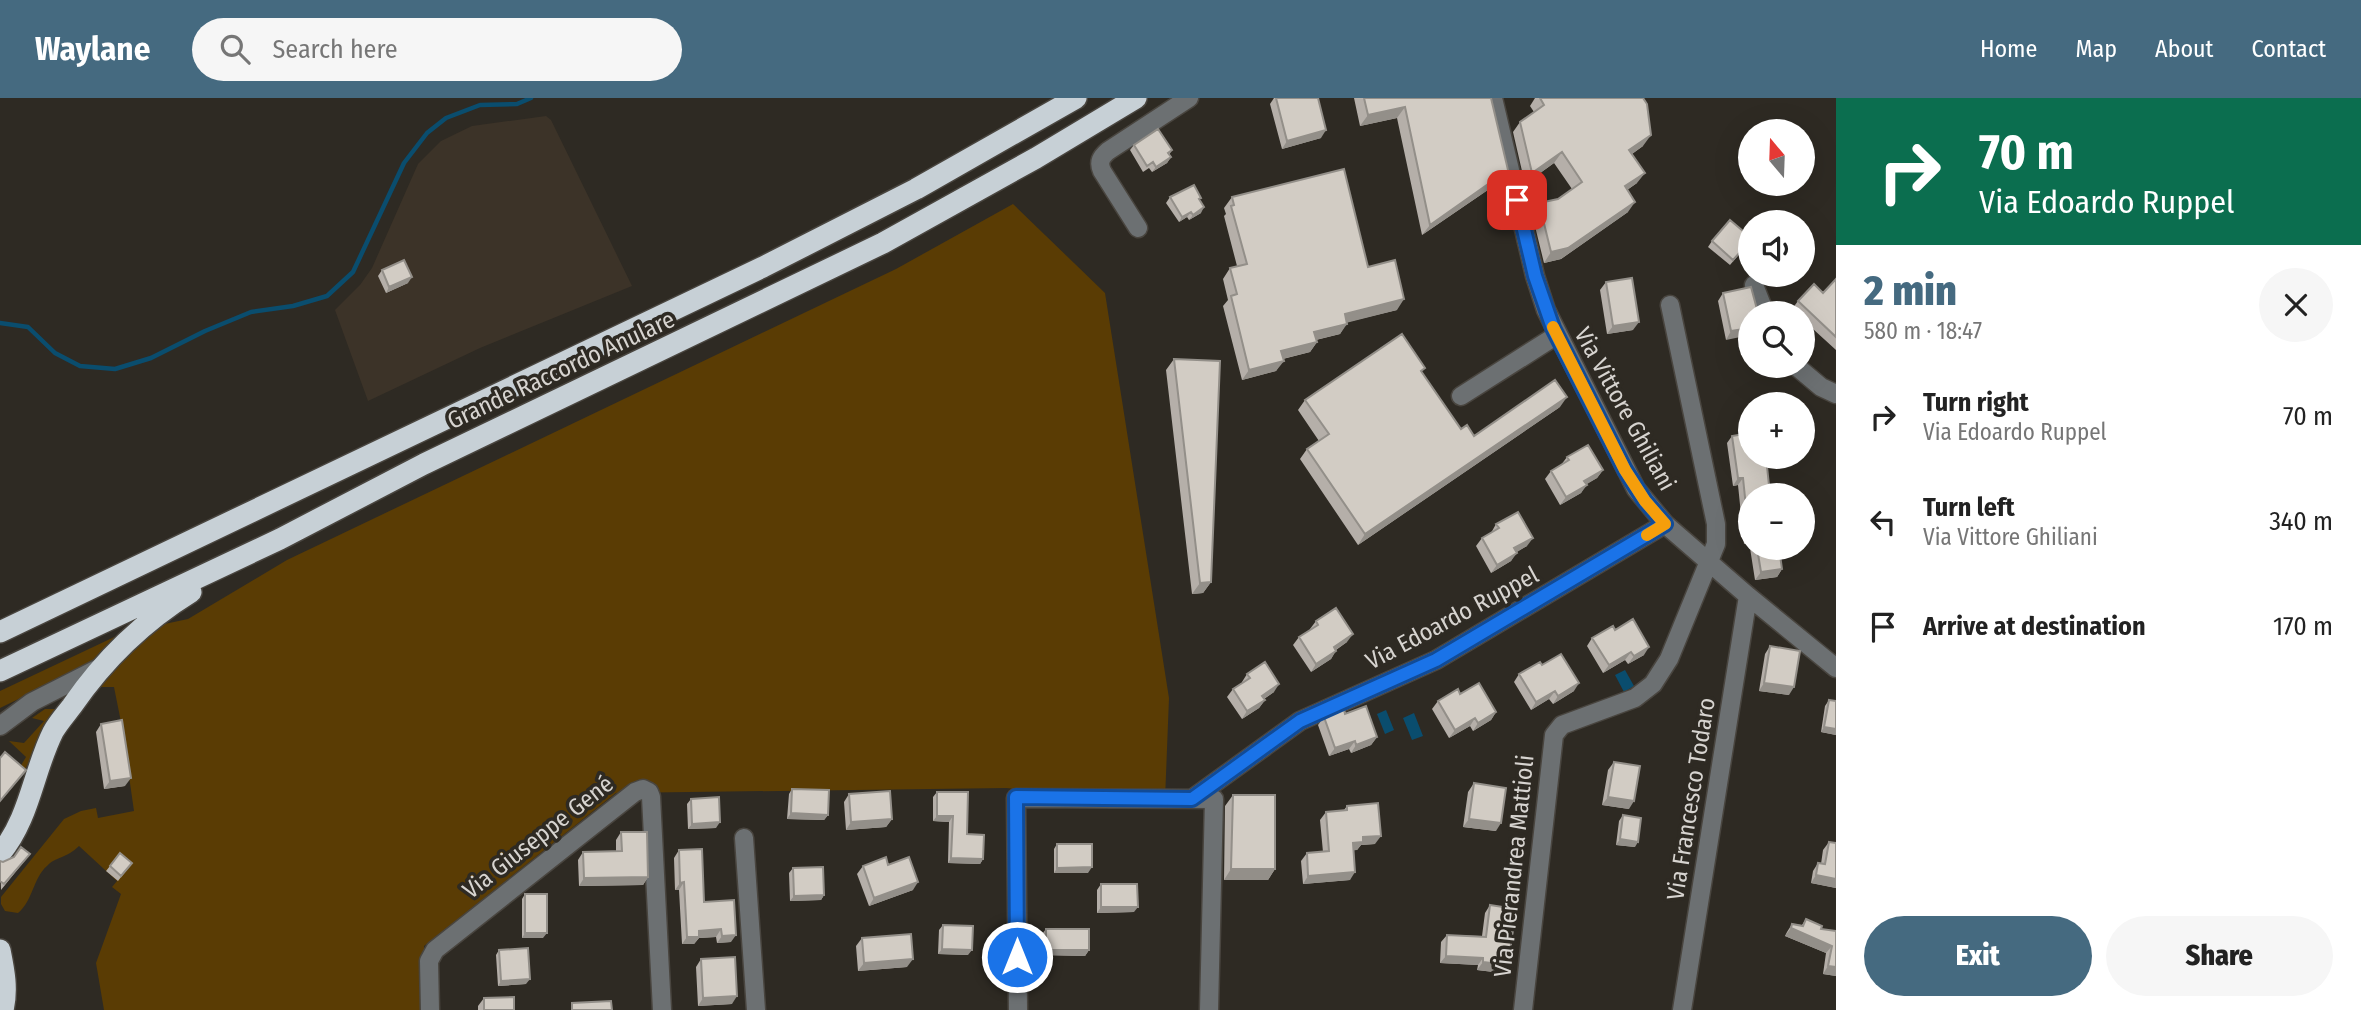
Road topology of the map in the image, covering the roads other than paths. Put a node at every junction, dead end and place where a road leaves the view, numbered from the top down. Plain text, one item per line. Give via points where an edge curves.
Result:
1 (1076, 98) edge
2 (1136, 98) edge
3 (1189, 98) edge
4 (1493, 98) edge
5 (1138, 228) dead end
6 (1670, 305) dead end
7 (1557, 335) junction
8 (1810, 378) edge
9 (1836, 394) edge
10 (1461, 396) dead end
11 (1665, 524) junction
12 (280, 539) junction
13 (1710, 562) junction
14 (1748, 596) junction
15 (0, 632) edge
16 (100, 668) junction
17 (1836, 668) edge
18 (0, 671) edge
19 (0, 726) edge
20 (1192, 799) junction
21 (744, 838) dead end
22 (0, 854) edge
23 (0, 950) edge
24 (3, 1010) edge
25 (430, 1010) edge
26 (662, 1010) edge
27 (755, 1010) edge
28 (1018, 1010) edge
29 (1209, 1010) edge
30 (1523, 1010) edge
31 (1682, 1010) edge

1 - 15 highway, Grande Raccordo Anulare via 904,196 763,267
2 - 12 highway, Grande Raccordo Anulare via 883,243 424,464
3 - 5 street via 1108,151 1100,162
4 - 7 street, Via Vittore Ghiliani via 1535,276
6 - 13 street, Via Pierandrea Mattioli via 1716,524
7 - 10 street
7 - 11 street, Via Vittore Ghiliani via 1625,470
8 - 9 street
11 - 13 street, Via Vittore Ghiliani
11 - 20 street, Via Edoardo Ruppel via 1436,660 1300,721
12 - 16 highway via 181,598
12 - 18 highway, Grande Raccordo Anulare
13 - 14 street, Via Vittore Ghiliani
13 - 30 street, Via Pierandrea Mattioli via 1669,659 1653,684 1636,698 1569,722 1555,732
14 - 17 street, Via Vittore Ghiliani
14 - 31 street, Via Francesco Todaro
16 - 19 street via 32,702
16 - 22 highway via 54,731 25,814
20 - 28 street via 1016,797
20 - 29 street via 1214,799
21 - 27 street
23 - 24 highway via 6,992
25 - 26 street, Via Giuseppe Gené via 429,961 438,946 643,789 651,797

